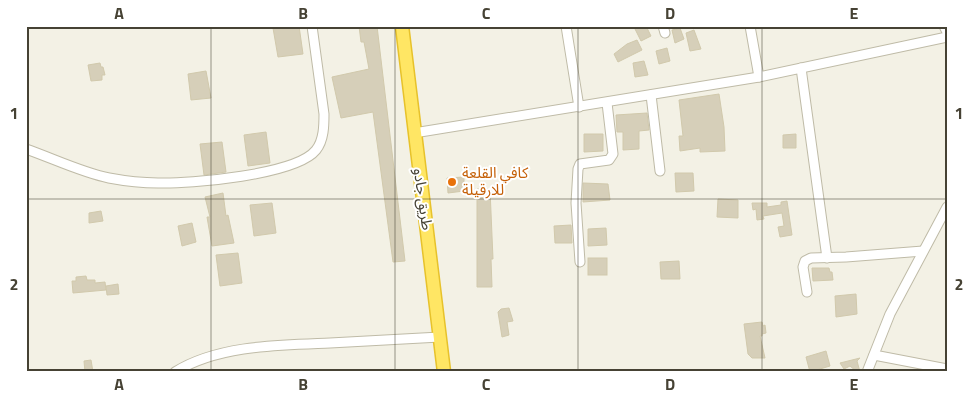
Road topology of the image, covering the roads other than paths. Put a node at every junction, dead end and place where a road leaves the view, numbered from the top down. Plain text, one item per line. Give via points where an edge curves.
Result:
1 (312, 26) edge
2 (402, 26) edge
3 (566, 26) edge
4 (750, 26) edge
5 (944, 26) edge
6 (947, 32) edge
7 (947, 37) edge
8 (801, 68) junction
9 (759, 77) junction
10 (651, 95) junction
11 (607, 103) junction
12 (578, 107) junction
13 (414, 133) junction
14 (26, 149) edge
15 (660, 171) dead end
16 (947, 206) edge
17 (923, 251) junction
18 (828, 258) junction
19 (580, 262) dead end
20 (807, 292) dead end
21 (440, 337) junction
22 (874, 355) junction
23 (947, 369) edge
24 (175, 372) edge
25 (444, 372) edge
26 (867, 372) edge

1 - 14 street via 324,123 316,151 303,160 216,180 158,183 107,177
2 - 13 highway, طريق جادو
3 - 12 street
4 - 9 street
5 - 6 street
7 - 8 street
8 - 9 street
8 - 18 street
9 - 10 street
10 - 11 street
10 - 15 street
11 - 12 street
11 - 19 street via 613,154 609,160 584,162 578,169 576,203
12 - 13 street
13 - 21 highway, طريق جادو
16 - 17 street
17 - 18 street
17 - 22 street via 890,314
18 - 20 street via 805,261
21 - 24 street via 227,352 207,356
21 - 25 highway, طريق جادو
22 - 23 street
22 - 26 street

